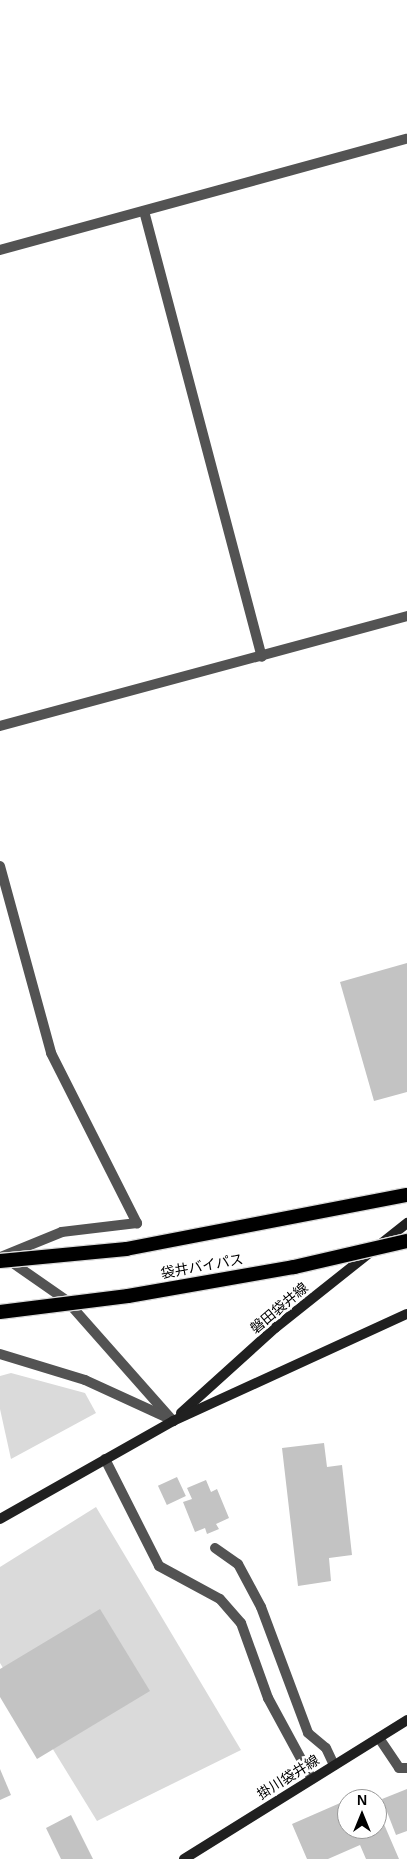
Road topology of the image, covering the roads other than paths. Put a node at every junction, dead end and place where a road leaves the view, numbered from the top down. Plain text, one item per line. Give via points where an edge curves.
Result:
1 (407, 139) edge
2 (144, 211) junction
3 (0, 250) edge
4 (407, 616) edge
5 (262, 657) junction
6 (0, 726) edge
7 (0, 866) edge
8 (407, 1195) edge
9 (407, 1223) edge
10 (407, 1241) edge
11 (1, 1258) edge
12 (0, 1312) edge
13 (407, 1314) edge
14 (0, 1354) edge
15 (173, 1421) junction
16 (105, 1459) junction
17 (0, 1519) edge
18 (215, 1548) dead end
19 (407, 1720) edge
20 (379, 1738) junction
21 (334, 1765) junction
22 (407, 1768) edge
23 (312, 1779) junction
24 (184, 1859) edge

1 - 2 street
2 - 3 street
2 - 5 street
4 - 5 street
5 - 6 street
7 - 11 street via 51,1053 138,1223 62,1232
8 - 11 highway, bridge via 126,1249
9 - 15 main road, 磐田袋井線 via 276,1328
10 - 12 highway, 袋井バイパス, bridge via 284,1269 128,1296
11 - 15 street via 66,1300
13 - 15 main road, 磐田袋井線
14 - 15 street via 85,1380
15 - 16 main road, 磐田袋井線
16 - 17 main road, 磐田袋井線
16 - 23 street via 159,1566 220,1599 242,1623 268,1698
18 - 21 street via 238,1564 261,1607 308,1733 326,1748
19 - 20 main road, 掛川袋井線
20 - 21 main road, 掛川袋井線
20 - 22 street via 399,1768
21 - 23 main road, 掛川袋井線
23 - 24 main road, 掛川袋井線

